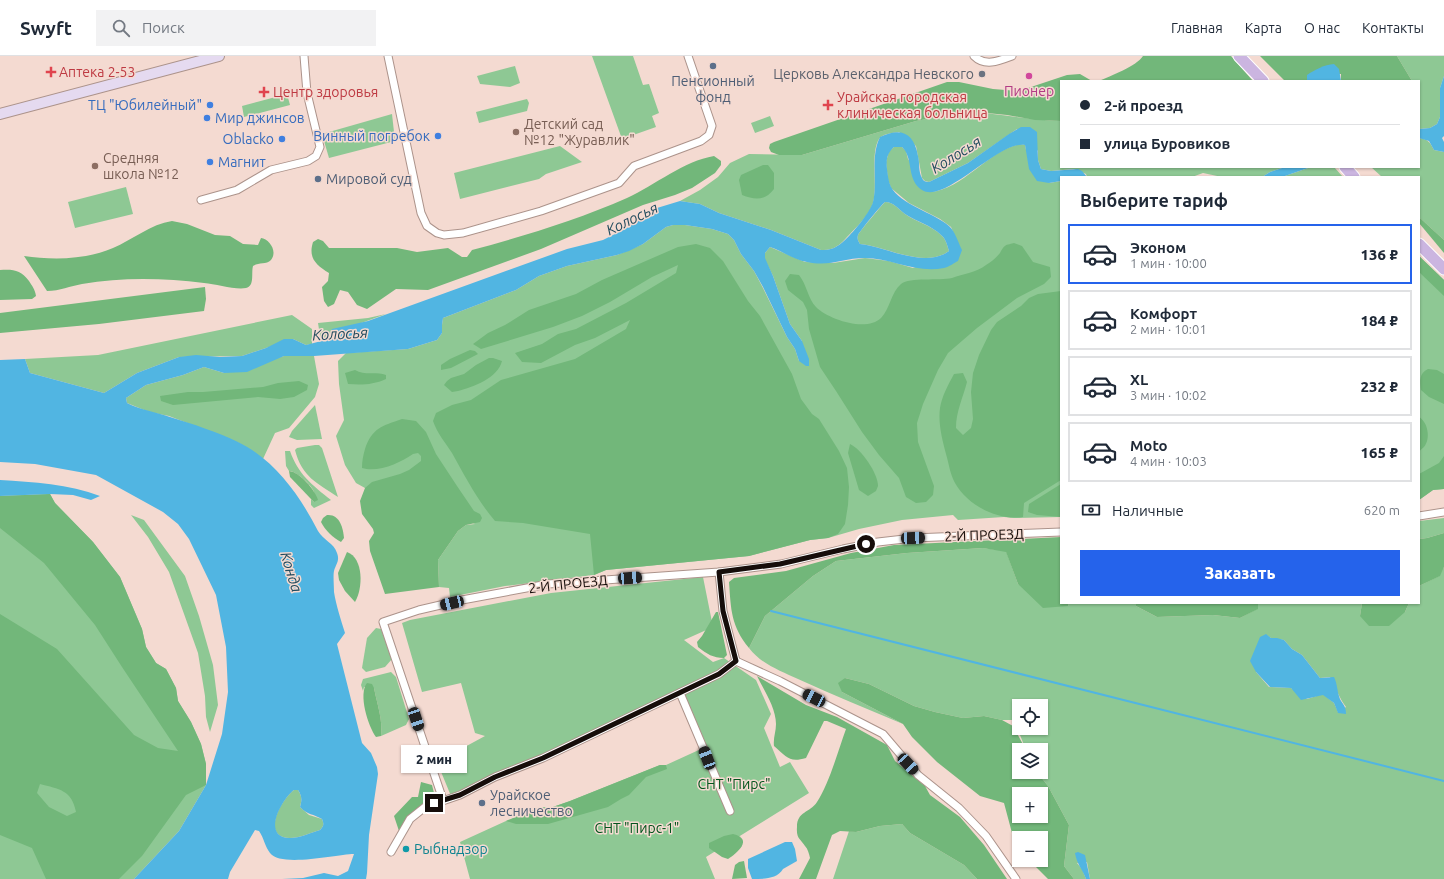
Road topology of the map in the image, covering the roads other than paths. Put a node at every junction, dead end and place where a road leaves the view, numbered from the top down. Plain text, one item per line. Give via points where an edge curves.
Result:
1 (219, 56) edge
2 (304, 56) edge
3 (388, 56) edge
4 (688, 56) edge
5 (974, 56) edge
6 (1012, 56) edge
7 (1239, 56) edge
8 (1262, 80) edge
9 (0, 114) edge
10 (1346, 168) edge
11 (1353, 176) edge
12 (201, 200) dead end
13 (1420, 245) edge
14 (1444, 269) edge
15 (1444, 512) edge
16 (1420, 516) edge
17 (1060, 532) edge
18 (719, 572) junction
19 (736, 661) junction
20 (680, 693) junction
21 (443, 800) junction
22 (730, 811) dead end
23 (391, 852) dead end
24 (1016, 879) edge

1 - 9 main road
2 - 12 street via 306,92 320,142 316,156 308,161 265,173 237,190
3 - 4 street via 420,213 427,226 444,235 462,233 527,215 619,183 634,166 698,143 709,135 711,122
5 - 6 street via 982,62 993,62
7 - 8 main road
10 - 11 main road
13 - 14 main road
15 - 16 street
17 - 18 street, 2-Й ПРОЕЗД via 906,538 843,548 780,564
18 - 19 street via 723,611
18 - 21 street, 2-Й ПРОЕЗД via 548,584 462,600 383,622
19 - 20 street via 719,674
19 - 24 street via 883,734 918,775 959,808 986,836
20 - 21 street via 543,758
20 - 22 street
21 - 23 street via 425,807 410,819

